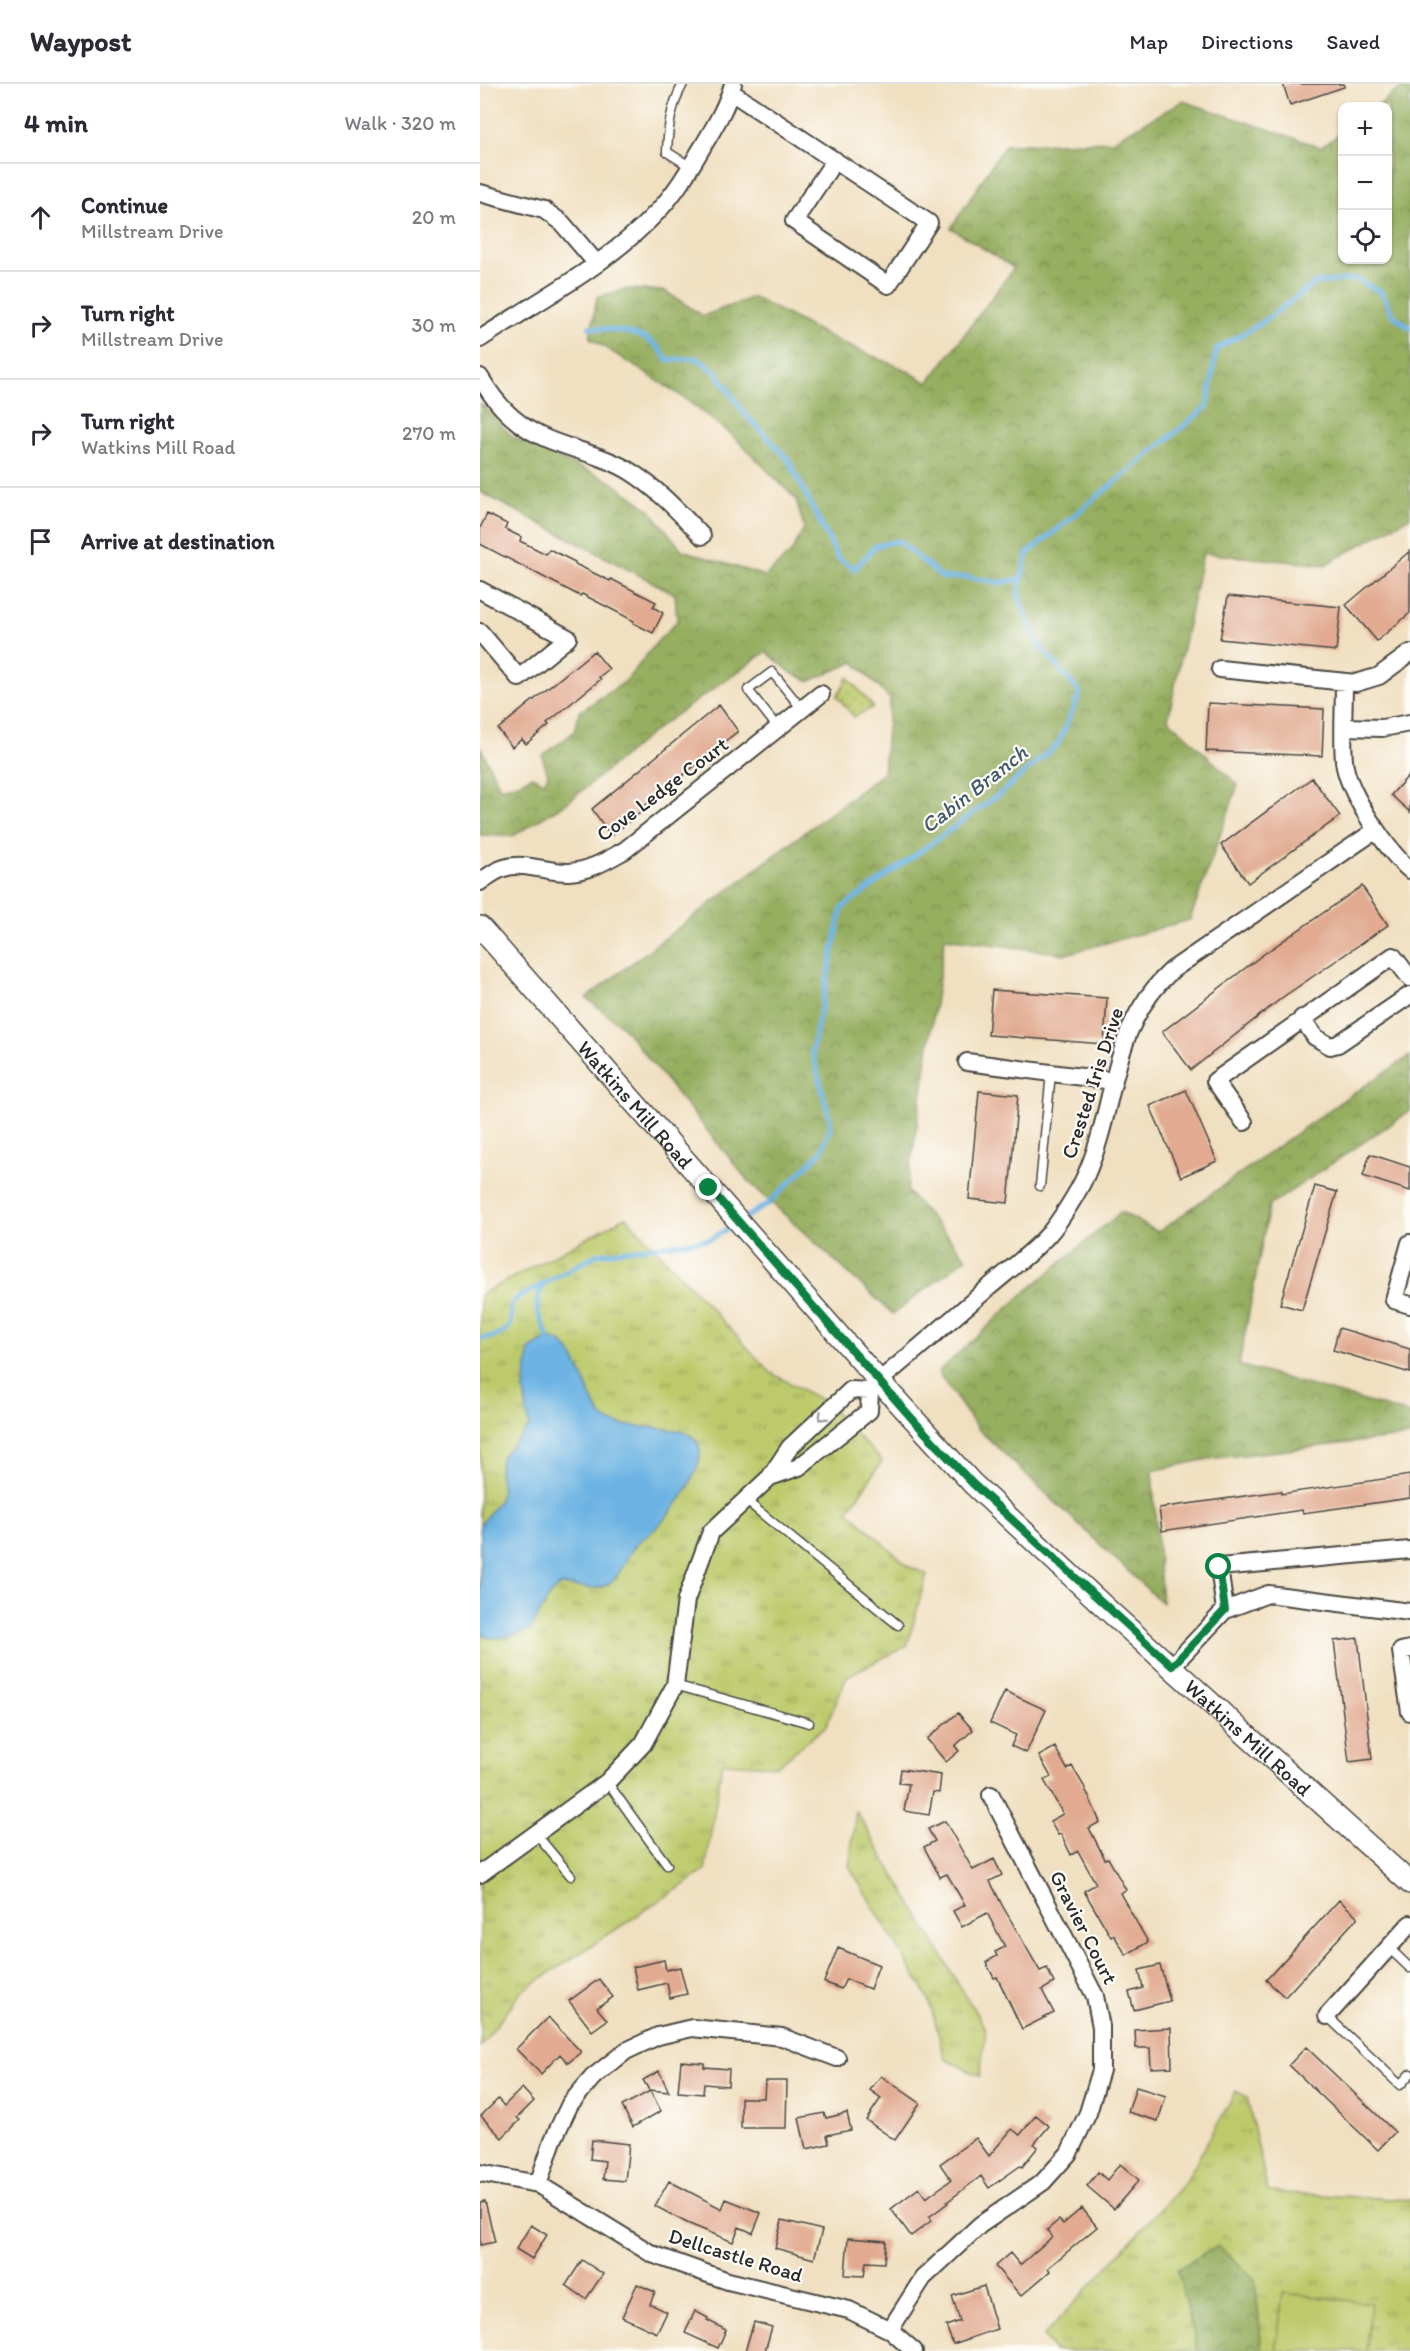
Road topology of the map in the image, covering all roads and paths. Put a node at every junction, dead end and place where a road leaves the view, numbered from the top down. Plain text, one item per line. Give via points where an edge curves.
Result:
1 (682, 84) edge
2 (732, 88) edge
3 (835, 160) junction
4 (691, 167) junction
5 (480, 193) edge
6 (597, 264) junction
7 (480, 339) edge
8 (480, 377) edge
9 (702, 536) dead end
10 (480, 590) edge
11 (480, 632) edge
12 (1410, 653) edge
13 (1221, 669) dead end
14 (1344, 682) junction
15 (821, 694) dead end
16 (802, 709) junction
17 (1410, 723) edge
18 (778, 728) junction
19 (1344, 728) junction
20 (1376, 830) junction
21 (1410, 870) edge
22 (480, 882) edge
23 (480, 927) edge
24 (1410, 978) edge
25 (1410, 995) edge
26 (1302, 1018) junction
27 (967, 1062) dead end
28 (1051, 1073) junction
29 (1113, 1081) junction
30 (1244, 1122) dead end
31 (1040, 1186) dead end
32 (1410, 1243) edge
33 (1410, 1305) edge
34 (874, 1386) junction
35 (770, 1477) junction
36 (744, 1499) junction
37 (1410, 1550) edge
38 (1225, 1610) junction
39 (1410, 1612) edge
40 (898, 1625) dead end
41 (1410, 1649) edge
42 (1172, 1666) junction
43 (675, 1685) junction
44 (1410, 1712) edge
45 (809, 1723) dead end
46 (607, 1782) junction
47 (991, 1795) dead end
48 (535, 1833) junction
49 (667, 1865) dead end
50 (480, 1874) edge
51 (571, 1876) dead end
52 (1410, 1883) edge
53 (1410, 1924) edge
54 (1389, 1948) junction
55 (1410, 1968) edge
56 (1327, 2016) joint
57 (837, 2058) dead end
58 (1410, 2074) edge
59 (480, 2173) edge
60 (538, 2184) junction
61 (890, 2330) junction
62 (914, 2351) edge

1 - 4 lane via 668,128 667,152
2 - 3 street
2 - 4 street
3 - 3 street via 929,223 888,285 794,221
4 - 6 street via 660,209
5 - 6 street via 544,210 562,223
6 - 7 street
8 - 9 street via 519,423 630,471 667,499
10 - 11 street via 568,638 519,678
12 - 14 street via 1378,676 1356,683
13 - 14 street
14 - 19 street
15 - 16 street, Cove Ledge Court
16 - 18 street, Cove Ledge Court
16 - 18 lane via 772,672 748,690
17 - 19 street
18 - 22 street, Cove Ledge Court via 625,850 602,863 570,872 517,865 503,868
19 - 20 street via 1344,763 1355,793
20 - 21 street
20 - 29 street, Crested Iris Drive via 1158,982 1145,997 1129,1030
23 - 34 street, Watkins Mill Road via 767,1254
24 - 26 street via 1394,956
25 - 26 street via 1330,1046 1315,1037
26 - 30 street via 1215,1081
27 - 28 street
28 - 29 street
28 - 31 lane
29 - 34 street, Crested Iris Drive via 1098,1144 1085,1178 1049,1234
32 - 33 street via 1394,1300
34 -> 35 street via 851,1390 790,1447
34 - 35 street via 870,1411 799,1467
34 - 42 street, Watkins Mill Road via 1001,1511
35 - 36 street
36 - 40 lane
36 - 43 street via 711,1532 707,1542 686,1600
37 - 38 street via 1219,1567
38 - 39 street via 1268,1594
38 - 42 street
41 - 44 street via 1401,1651
42 - 52 street, Watkins Mill Road
43 - 45 lane
43 - 46 street via 643,1744
46 - 48 street
46 - 49 lane
47 - 61 street, Gravier Court via 1095,1995 1101,2027 1101,2070 1088,2113 1069,2153 1043,2182 980,2224 923,2278
48 - 50 street
48 - 51 lane
53 - 54 street
54 - 55 lane
54 - 56 street
56 - 58 lane via 1400,2085
57 - 60 street via 782,2037 692,2028 658,2036 626,2051 593,2077 570,2104
59 - 60 street, Dellcastle Road
60 - 61 street, Dellcastle Road via 652,2254 728,2281 849,2310
61 - 62 street, Dellcastle Road

